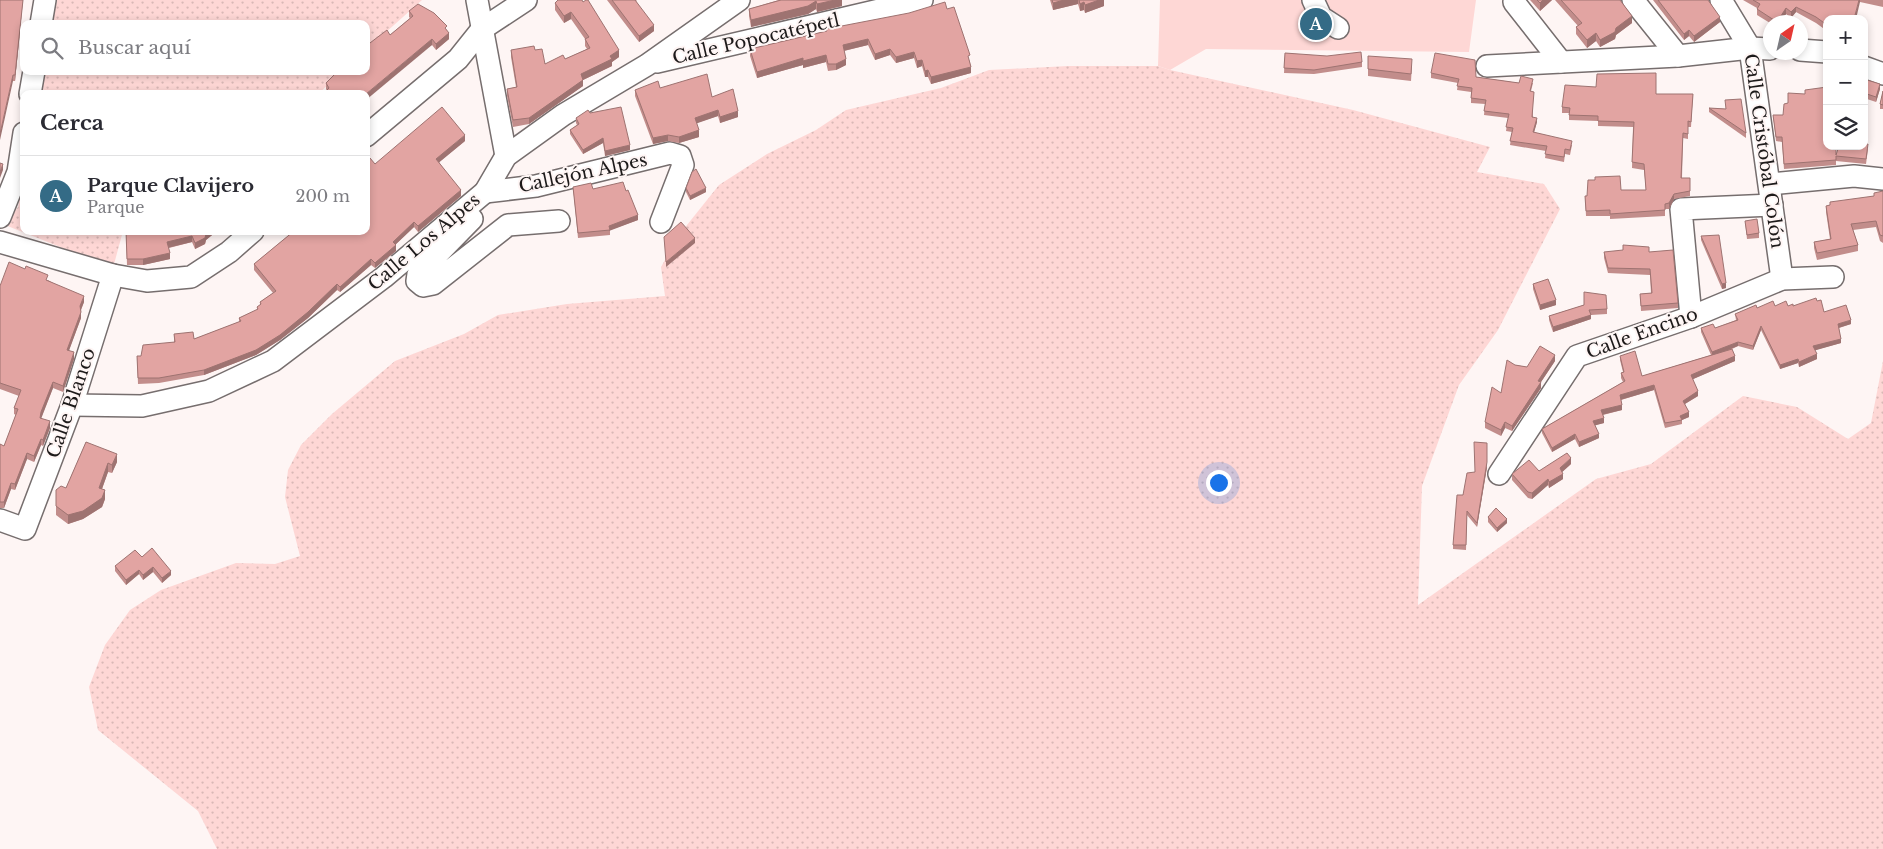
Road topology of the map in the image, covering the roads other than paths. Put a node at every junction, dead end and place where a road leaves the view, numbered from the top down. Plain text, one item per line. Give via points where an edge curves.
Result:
1 (45, 0) edge
2 (477, 0) edge
3 (526, 0) edge
4 (739, 0) edge
5 (922, 0) edge
6 (1313, 0) edge
7 (1633, 0) edge
8 (1721, 0) edge
9 (1514, 2) dead end
10 (42, 20) edge
11 (1338, 28) dead end
12 (482, 29) junction
13 (1750, 48) junction
14 (1763, 49) edge
15 (1808, 51) edge
16 (1823, 52) edge
17 (1678, 56) junction
18 (1561, 62) junction
19 (648, 64) junction
20 (1487, 66) dead end
21 (1868, 68) edge
22 (1883, 74) edge
23 (33, 75) edge
24 (31, 90) edge
25 (370, 133) edge
26 (506, 156) junction
27 (20, 159) edge
28 (1883, 179) edge
29 (1770, 184) junction
30 (485, 192) junction
31 (1772, 205) junction
32 (0, 218) edge
33 (559, 221) dead end
34 (661, 222) dead end
35 (248, 235) edge
36 (0, 242) edge
37 (113, 275) junction
38 (1833, 277) dead end
39 (1782, 279) junction
40 (1692, 317) junction
41 (72, 405) junction
42 (1499, 474) dead end
43 (0, 520) edge

1 - 10 street
2 - 12 street
3 - 12 street
4 - 19 street, Calle Los Alpes
5 - 19 street, Calle Popocatépetl
6 - 11 street via 1321,17
7 - 17 street
8 - 13 street, Calle Cristóbal Colón
9 - 18 street
12 - 25 street via 458,59
12 - 26 street
13 - 14 street
13 - 17 street
13 - 29 street, Calle Cristóbal Colón
15 - 16 street
17 - 18 street
18 - 20 street
19 - 26 street, Calle Los Alpes via 563,115
21 - 22 street
23 - 24 street
26 - 30 street, Calle Los Alpes
27 - 32 street
28 - 29 street via 1854,176
29 - 31 street, Calle Cristóbal Colón
30 - 33 street via 471,221 418,274 416,281 423,286 433,284 508,224
30 - 34 street, Callejón Alpes via 536,186 670,153 680,156 683,166
30 - 41 street, Calle Los Alpes via 384,277 273,361 209,391 142,406
31 - 39 street, Calle Cristóbal Colón
31 - 40 street via 1682,209
35 - 37 street via 191,278 147,281
36 - 37 street
37 - 41 street, Calle Blanco
38 - 39 street
39 - 40 street, Calle Encino
40 - 42 street, Calle Encino via 1577,356
41 - 43 street, Calle Blanco via 26,529

